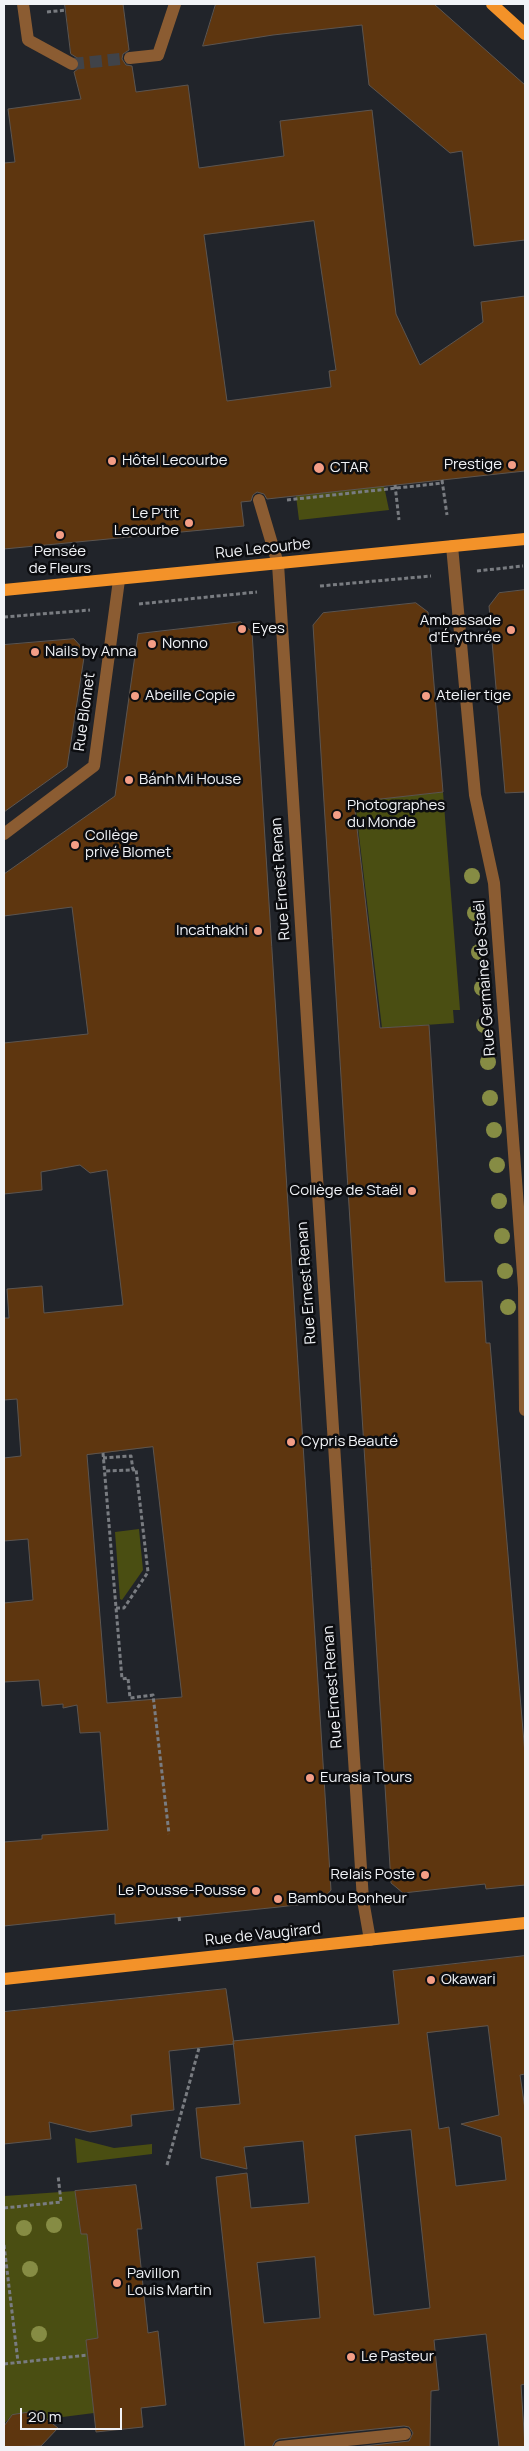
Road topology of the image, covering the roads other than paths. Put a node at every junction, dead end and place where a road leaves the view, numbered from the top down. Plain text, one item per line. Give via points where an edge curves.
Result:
1 (23, 4) edge
2 (175, 4) edge
3 (492, 4) edge
4 (525, 34) edge
5 (130, 58) tunnel mouth
6 (72, 64) tunnel mouth
7 (259, 500) dead end
8 (525, 539) edge
9 (452, 546) junction
10 (278, 564) junction
11 (119, 580) junction
12 (4, 590) edge
13 (4, 834) edge
14 (525, 1410) edge
15 (525, 1923) edge
16 (370, 1940) junction
17 (4, 1979) edge
18 (405, 2434) dead end
19 (280, 2447) edge

1 - 6 street via 28,40
2 - 5 street via 158,55
3 - 4 main road
7 - 10 street, Rue Ernest Renan
8 - 9 main road, Rue Lecourbe
9 - 10 main road, Rue Lecourbe
9 - 14 street, Rue Germaine de Staël via 475,795 494,883 524,1288
10 - 11 main road, Rue Lecourbe
10 - 16 street, Rue Ernest Renan via 363,1900
11 - 12 main road, Rue Lecourbe
11 - 13 street, Rue Blomet via 94,766
15 - 16 main road, Rue de Vaugirard
16 - 17 main road, Rue de Vaugirard
18 - 19 street

